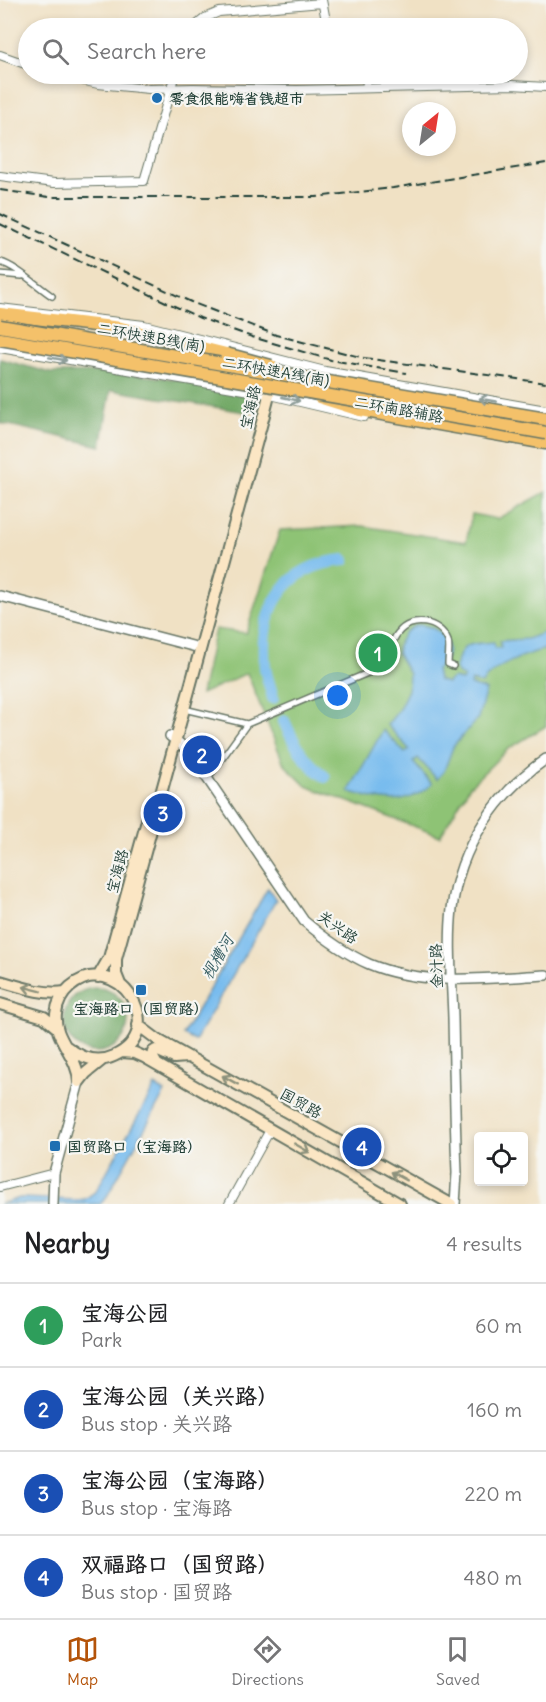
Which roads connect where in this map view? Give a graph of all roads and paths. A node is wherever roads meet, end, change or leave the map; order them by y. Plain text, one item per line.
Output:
1 (322, 2) edge
2 (205, 18) edge
3 (325, 18) edge
4 (0, 55) edge
5 (18, 61) edge
6 (98, 84) edge
7 (172, 84) edge
8 (367, 84) edge
9 (546, 87) edge
10 (367, 88) junction
11 (171, 89) junction
12 (0, 176) edge
13 (0, 262) edge
14 (0, 274) edge
15 (22, 276) junction
16 (52, 296) dead end
17 (2, 312) edge
18 (0, 326) edge
19 (0, 339) edge
20 (0, 348) edge
21 (273, 358) junction
22 (268, 386) junction
23 (354, 387) junction
24 (546, 410) edge
25 (546, 419) edge
26 (546, 433) edge
27 (546, 443) edge
28 (546, 448) edge
29 (0, 596) edge
30 (197, 647) junction
31 (453, 666) dead end
32 (184, 709) junction
33 (247, 724) junction
34 (173, 738) junction
35 (546, 759) edge
36 (208, 778) junction
37 (546, 975) edge
38 (98, 977) junction
39 (452, 980) junction
40 (0, 981) edge
41 (120, 984) junction
42 (65, 992) junction
43 (0, 1005) edge
44 (138, 1025) junction
45 (56, 1027) junction
46 (67, 1047) junction
47 (122, 1052) junction
48 (188, 1057) junction
49 (103, 1059) junction
50 (158, 1065) junction
51 (79, 1082) junction
52 (270, 1130) junction
53 (54, 1173) junction
54 (0, 1187) edge
55 (53, 1204) edge
56 (229, 1204) edge
57 (400, 1204) edge
58 (453, 1204) edge

1 - 2 street
1 - 3 street
4 - 5 street
6 - 11 street
7 - 11 street
8 - 10 street
9 - 10 street
10 - 11 street
11 - 12 street
13 - 15 street
14 - 15 street
15 - 16 street
17 - 21 street, 二环南路辅路
17 - 23 highway, bridge
18 - 23 highway, 二环快速B线(南), bridge
19 - 26 highway, 二环快速A线(南), bridge
20 -> 22 street, 二环南路辅路
21 - 22 street
24 -> 21 street, 二环南路辅路
22 - 27 highway
22 -> 28 street, 二环南路辅路
22 - 30 main road, 宝海路
23 - 25 highway, 二环快速B线(南), bridge
29 - 30 street
30 - 32 main road, 宝海路
30 - 34 main road, 宝海路
31 - 33 street
32 - 33 street
32 - 34 main road, 宝海路
33 - 36 street
34 - 36 street, 关兴路
34 - 38 main road, 宝海路
34 - 41 main road, 宝海路
35 - 39 street, 金汁路
36 - 39 street, 关兴路
37 - 39 street, 关兴路
38 - 41 main road
38 - 42 main road
39 - 58 street, 金汁路
42 -> 40 main road
41 - 44 main road
42 - 45 main road
43 - 45 main road
44 - 47 main road
44 - 48 main road, 国贸路
45 - 46 main road
46 - 49 main road
46 - 51 main road
47 - 49 main road
47 - 50 main road
48 - 50 main road
58 -> 48 main road, 国贸路
49 - 51 main road
50 - 52 main road
51 - 53 street
52 - 56 street
52 -> 57 main road
53 - 54 street
53 - 55 street

